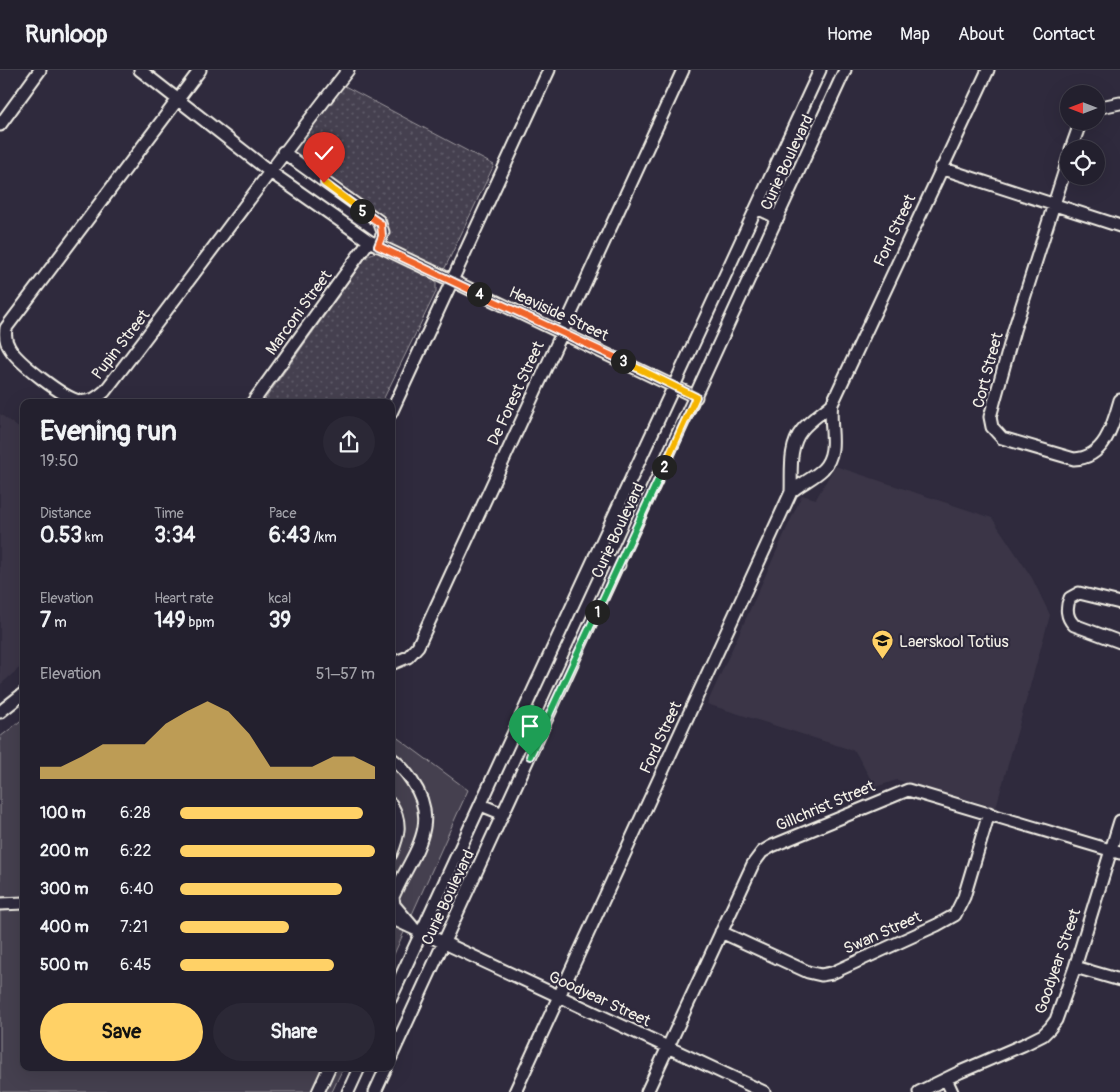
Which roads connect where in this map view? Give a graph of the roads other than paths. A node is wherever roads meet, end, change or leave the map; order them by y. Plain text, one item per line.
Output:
1 (40, 70) edge
2 (140, 70) edge
3 (200, 70) edge
4 (348, 70) edge
5 (549, 70) edge
6 (683, 70) edge
7 (820, 70) edge
8 (845, 70) edge
9 (988, 70) edge
10 (178, 99) junction
11 (1120, 103) edge
12 (1105, 106) edge
13 (0, 125) edge
14 (283, 152) junction
15 (940, 168) junction
16 (269, 171) junction
17 (1060, 182) edge
18 (1052, 204) junction
19 (757, 208) junction
20 (778, 218) junction
21 (1120, 226) edge
22 (374, 243) junction
23 (453, 282) junction
24 (561, 331) junction
25 (676, 387) junction
26 (696, 397) junction
27 (74, 399) edge
28 (94, 399) edge
29 (255, 399) edge
30 (1120, 400) edge
31 (832, 404) junction
32 (395, 405) edge
33 (791, 492) junction
34 (595, 556) junction
35 (619, 565) junction
36 (1120, 603) edge
37 (1120, 642) edge
38 (395, 662) edge
39 (20, 695) edge
40 (0, 712) edge
41 (395, 762) edge
42 (481, 805) junction
43 (395, 810) edge
44 (990, 813) junction
45 (504, 814) junction
46 (1120, 822) edge
47 (395, 844) edge
48 (1116, 851) edge
49 (395, 893) edge
50 (20, 903) edge
51 (0, 904) edge
52 (395, 906) edge
53 (395, 920) edge
54 (418, 931) junction
55 (721, 932) junction
56 (443, 944) junction
57 (1075, 967) junction
58 (1120, 980) edge
59 (395, 988) edge
60 (559, 996) junction
61 (395, 1048) edge
62 (667, 1048) junction
63 (328, 1071) edge
64 (358, 1071) edge
65 (385, 1071) edge
66 (946, 1079) junction
67 (318, 1092) edge
68 (348, 1092) edge
69 (375, 1092) edge
70 (515, 1092) edge
71 (647, 1092) edge
72 (764, 1092) edge
73 (919, 1092) edge
74 (952, 1092) edge

1 - 13 street
2 - 10 street, Heaviside Street
3 - 10 street, Pupin Street
4 - 14 street, Pupin Street
5 - 23 street
6 - 24 street, De Forest Street
7 - 19 street, Curie Boulevard
8 - 20 street, Curie Boulevard
9 - 15 street, Ford Street
10 - 16 street, Heaviside Street
10 - 27 street, Pupin Street
11 - 12 street
14 - 16 street, Pupin Street
14 - 22 street
15 - 18 street
15 - 31 street, Ford Street
16 - 22 street, Heaviside Street
16 - 28 street, Pupin Street
17 - 18 street, Cort Street
18 - 21 street
18 - 30 street, Cort Street
19 - 20 street
19 - 25 street, Curie Boulevard
20 - 26 street, Curie Boulevard
22 - 23 street, Heaviside Street
22 - 29 street, Marconi Street
23 - 24 street, Heaviside Street
23 - 32 street
24 - 25 street, Heaviside Street
24 - 38 street, De Forest Street
25 - 26 street, Heaviside Street
25 - 34 street, Curie Boulevard
26 - 35 street, Curie Boulevard
31 - 33 street, Ford Street
31 - 33 street, Ford Street
33 - 60 street, Ford Street
34 - 35 street
34 - 42 street, Curie Boulevard
35 - 45 street, Curie Boulevard
36 - 37 street
39 - 40 street
41 - 49 street
42 - 45 street
42 - 54 street, Curie Boulevard
43 - 47 street
44 - 48 street, Gillchrist Street
44 - 55 street, Gillchrist Street
44 - 55 street, Swan Street
45 - 56 street, Curie Boulevard
46 - 48 street, Goodyear Street
48 - 57 street, Goodyear Street
50 - 51 street
52 - 54 street
53 - 54 street, Goodyear Street
54 - 56 street, Goodyear Street
54 - 59 street, Curie Boulevard
55 - 62 street, Gillchrist Street
56 - 60 street, Goodyear Street
56 - 61 street, Curie Boulevard
57 - 58 street
57 - 66 street, Goodyear Street
60 - 62 street, Goodyear Street
60 - 70 street, Ford Street
62 - 71 street, Gillchrist Street
62 - 72 street, Goodyear Street
63 - 67 street
64 - 68 street
65 - 69 street
66 - 73 street, Goodyear Street
66 - 74 street

